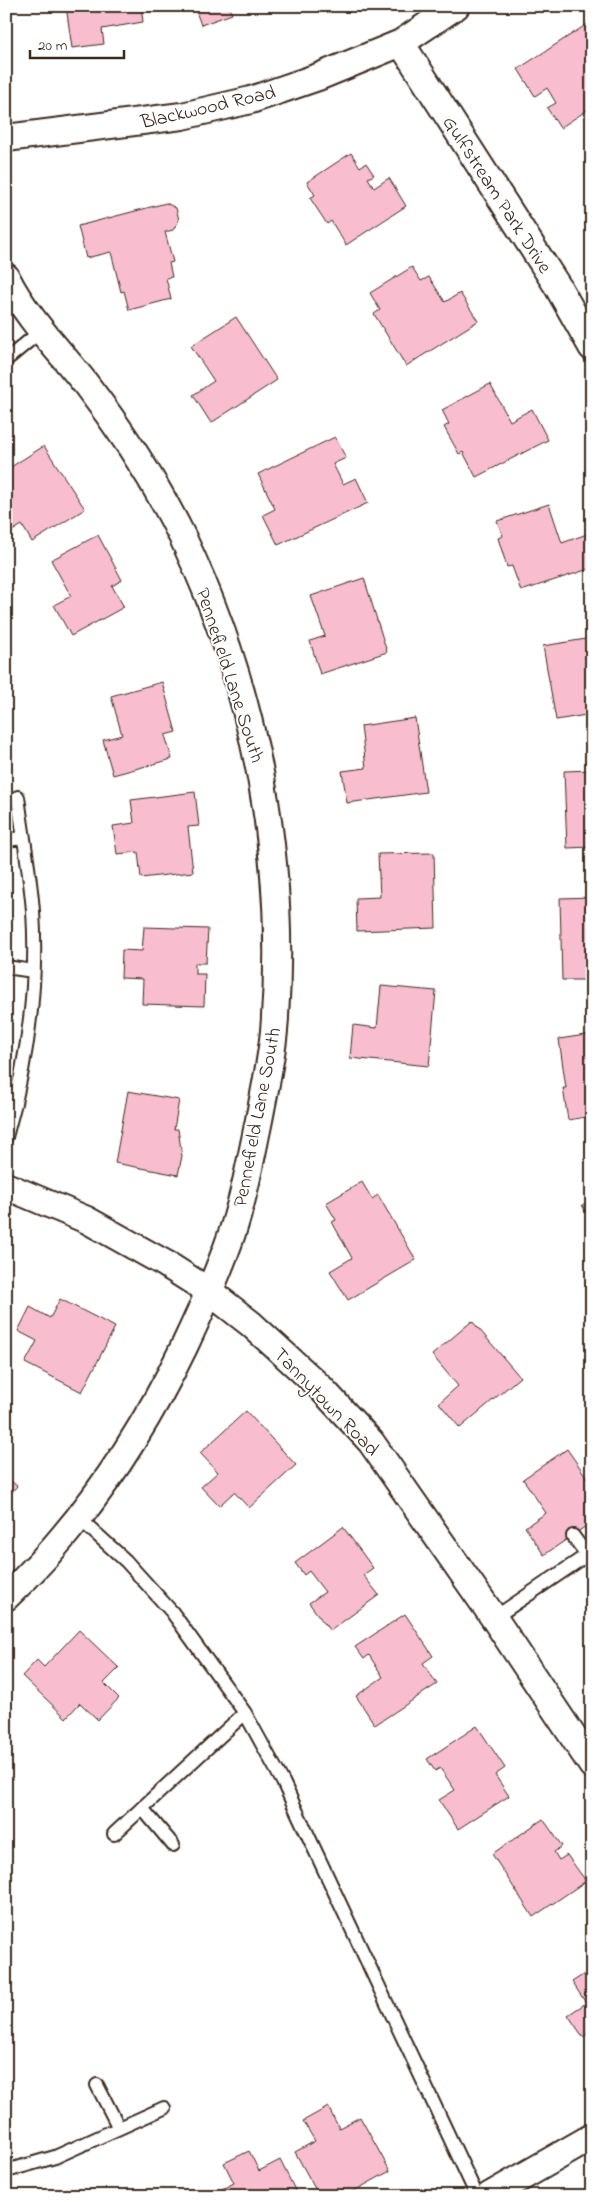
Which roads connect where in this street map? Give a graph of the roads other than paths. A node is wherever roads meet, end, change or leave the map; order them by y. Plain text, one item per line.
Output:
1 (456, 6) edge
2 (401, 43) junction
3 (6, 138) edge
4 (6, 277) edge
5 (42, 330) junction
6 (592, 347) edge
7 (6, 360) edge
8 (18, 797) dead end
9 (24, 838) junction
10 (6, 840) edge
11 (6, 968) edge
12 (33, 970) junction
13 (6, 1137) edge
14 (6, 1186) edge
15 (210, 1292) junction
16 (79, 1518) junction
17 (573, 1536) dead end
18 (6, 1597) edge
19 (494, 1618) junction
20 (245, 1713) junction
21 (592, 1765) edge
22 (142, 1808) junction
23 (114, 1834) dead end
24 (173, 1845) dead end
25 (97, 2085) dead end
26 (164, 2108) dead end
27 (119, 2128) junction
28 (592, 2137) edge
29 (6, 2171) edge
30 (477, 2196) edge
31 (489, 2196) edge

1 - 2 street, Blackwood Road
2 - 3 street, Blackwood Road
2 - 6 street, Gulfstream Park Drive
4 - 5 street, Pennefield Lane South
5 - 7 lane
5 - 15 street, Pennefield Lane South
8 - 9 lane
9 - 10 lane
9 - 12 lane
11 - 12 lane
12 - 13 lane
14 - 15 street, Tannytown Road
15 - 16 street, Pennefield Lane South
15 - 19 street, Tannytown Road
16 - 18 street, Pennefield Lane South
16 - 20 lane
17 - 19 lane
19 - 21 street, Tannytown Road
20 - 22 lane
20 - 30 lane
22 - 23 lane
22 - 24 lane
25 - 27 lane
26 - 27 lane
27 - 29 lane
28 - 31 street

